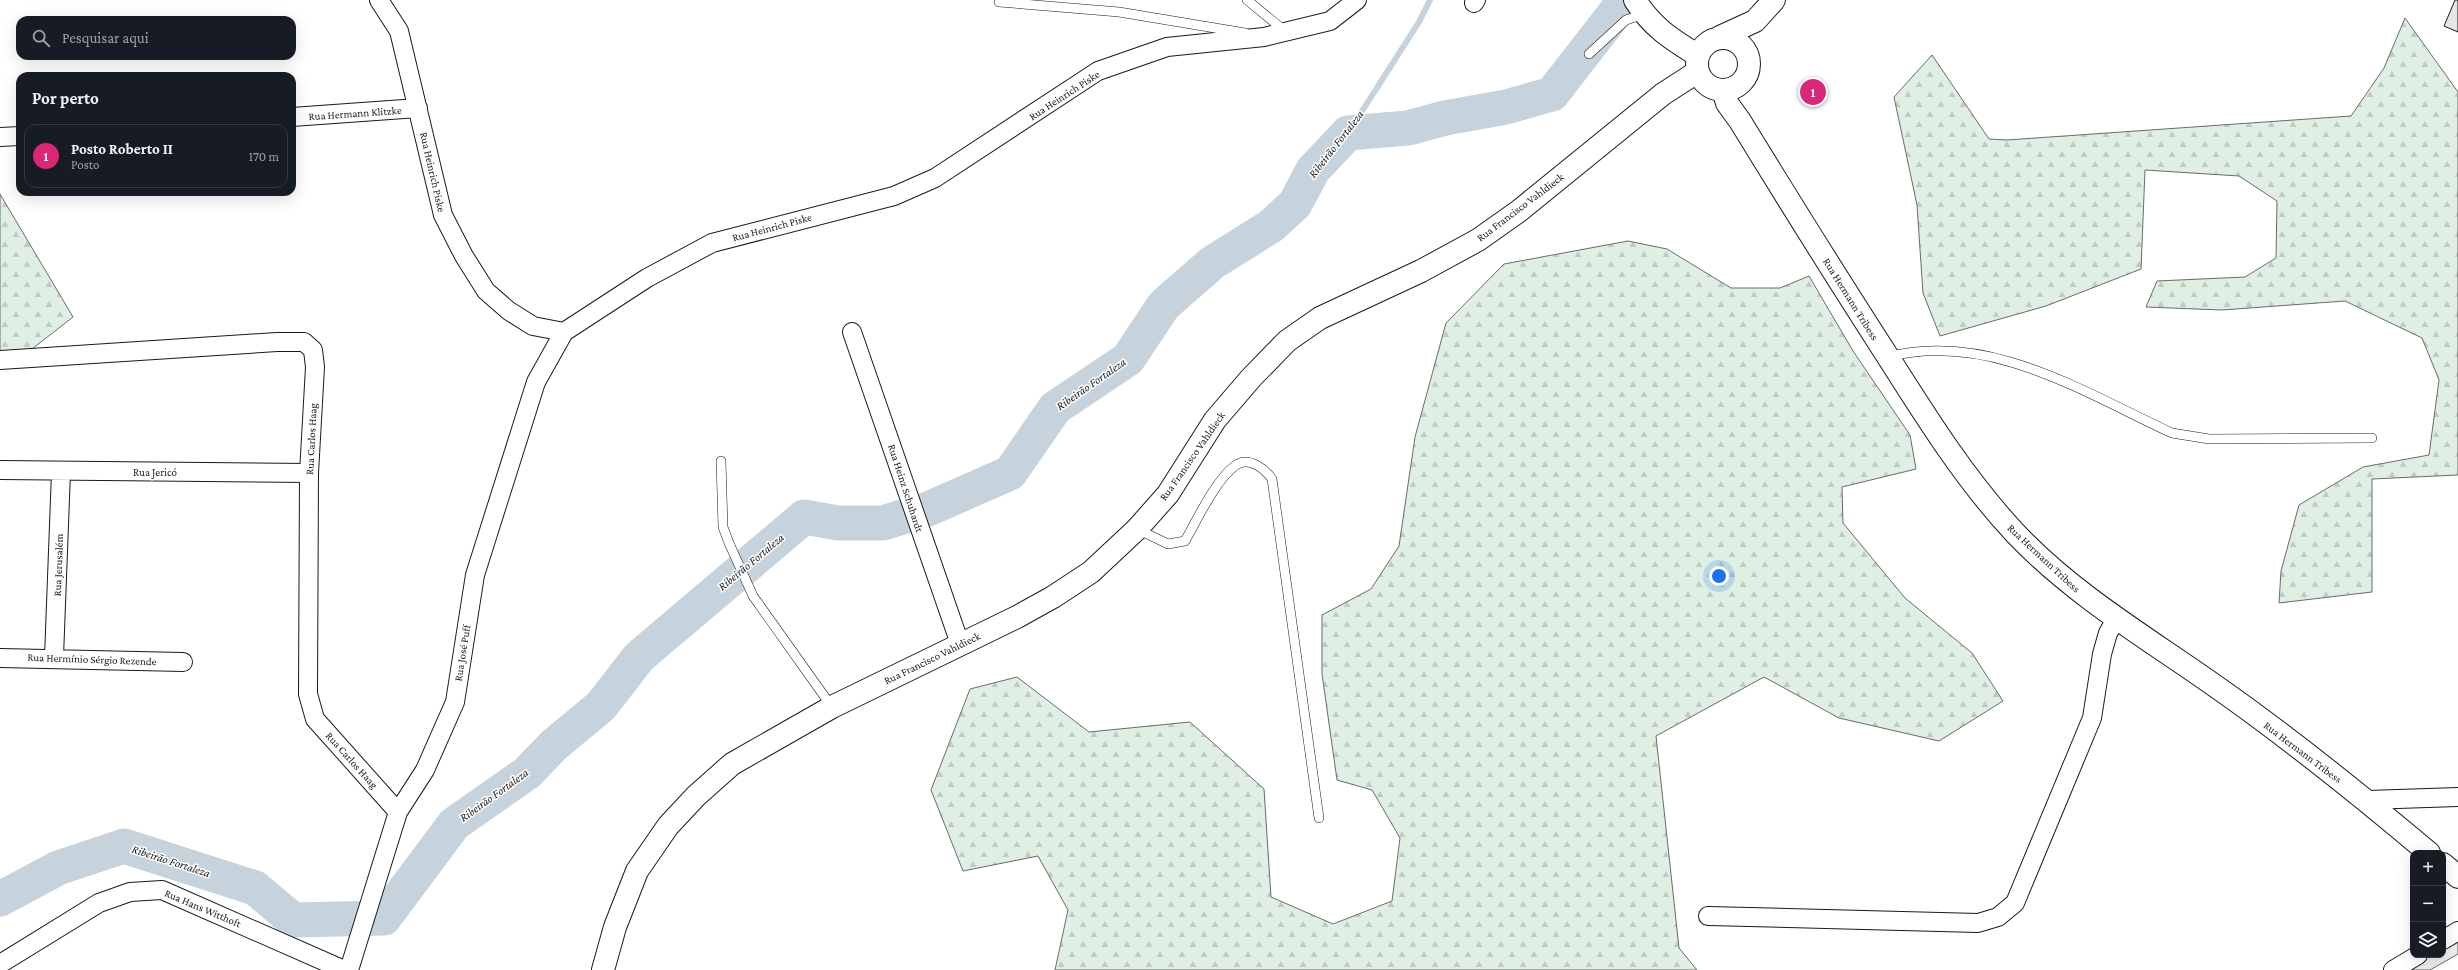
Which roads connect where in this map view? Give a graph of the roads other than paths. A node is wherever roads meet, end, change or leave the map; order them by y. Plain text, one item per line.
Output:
1 (379, 0) edge
2 (1247, 0) edge
3 (1357, 0) edge
4 (1774, 0) edge
5 (999, 2) dead end
6 (1641, 8) edge
7 (1755, 21) junction
8 (1286, 32) junction
9 (1264, 37) junction
10 (1720, 37) junction
11 (1589, 54) dead end
12 (1748, 54) junction
13 (1697, 63) junction
14 (1733, 86) junction
15 (418, 108) junction
16 (296, 117) edge
17 (16, 136) edge
18 (0, 137) edge
19 (564, 332) junction
20 (852, 332) dead end
21 (1888, 357) junction
22 (0, 360) edge
23 (2372, 438) dead end
24 (721, 461) dead end
25 (0, 470) edge
26 (61, 472) junction
27 (309, 473) junction
28 (1138, 529) junction
29 (2116, 619) junction
30 (960, 644) junction
31 (54, 657) junction
32 (0, 658) edge
33 (183, 662) dead end
34 (832, 708) junction
35 (2458, 797) edge
36 (2366, 800) junction
37 (398, 812) junction
38 (1319, 818) dead end
39 (2425, 850) edge
40 (2446, 867) edge
41 (2458, 877) edge
42 (1708, 916) dead end
43 (2458, 931) edge
44 (2446, 938) edge
45 (2413, 958) edge
46 (0, 964) edge
47 (344, 970) edge
48 (349, 970) edge
49 (603, 970) edge
50 (2393, 970) edge

1 - 15 street, Rua Heinrich Piske
2 - 8 lane
3 - 8 street, Rua Heinrich Piske
4 - 7 main road, Rua Francisco Vahldieck
5 - 9 lane
6 - 11 lane
6 - 13 main road
7 - 10 main road, Rua Francisco Vahldieck
7 - 12 main road
8 - 9 street, Rua Heinrich Piske
9 - 19 street, Rua Heinrich Piske
10 - 12 main road
10 - 13 main road, Rua Francisco Vahldieck
12 - 14 main road
13 - 14 main road
13 - 28 main road, Rua Francisco Vahldieck
14 - 21 main road, Rua Hermann Tribess
15 - 16 street, Rua Hermann Klitzke
15 - 19 street, Rua Heinrich Piske
17 - 18 street
19 - 37 street, Rua José Puff
20 - 30 street, Rua Heinz Schuhardt
21 - 23 lane
21 - 29 main road, Rua Hermann Tribess
22 - 27 street, Rua Carlos Haag
24 - 34 lane
25 - 26 street, Rua Jericó
26 - 27 street, Rua Jericó
26 - 31 street, Rua Jerusalém
27 - 37 street, Rua Carlos Haag
28 - 30 main road, Rua Francisco Vahldieck
28 - 38 lane
29 - 36 main road, Rua Hermann Tribess
29 - 42 street
30 - 34 main road, Rua Francisco Vahldieck
31 - 32 street, Rua Hermínio Sérgio Rezende
31 - 33 street, Rua Hermínio Sérgio Rezende
34 - 49 main road, Rua Francisco Vahldieck
35 - 36 street
36 - 39 main road, Rua Hermann Tribess
37 - 48 street, Rua José Puff
40 - 41 main road
43 - 44 street
45 - 50 street
46 - 47 street, Rua Hans Witthoft

